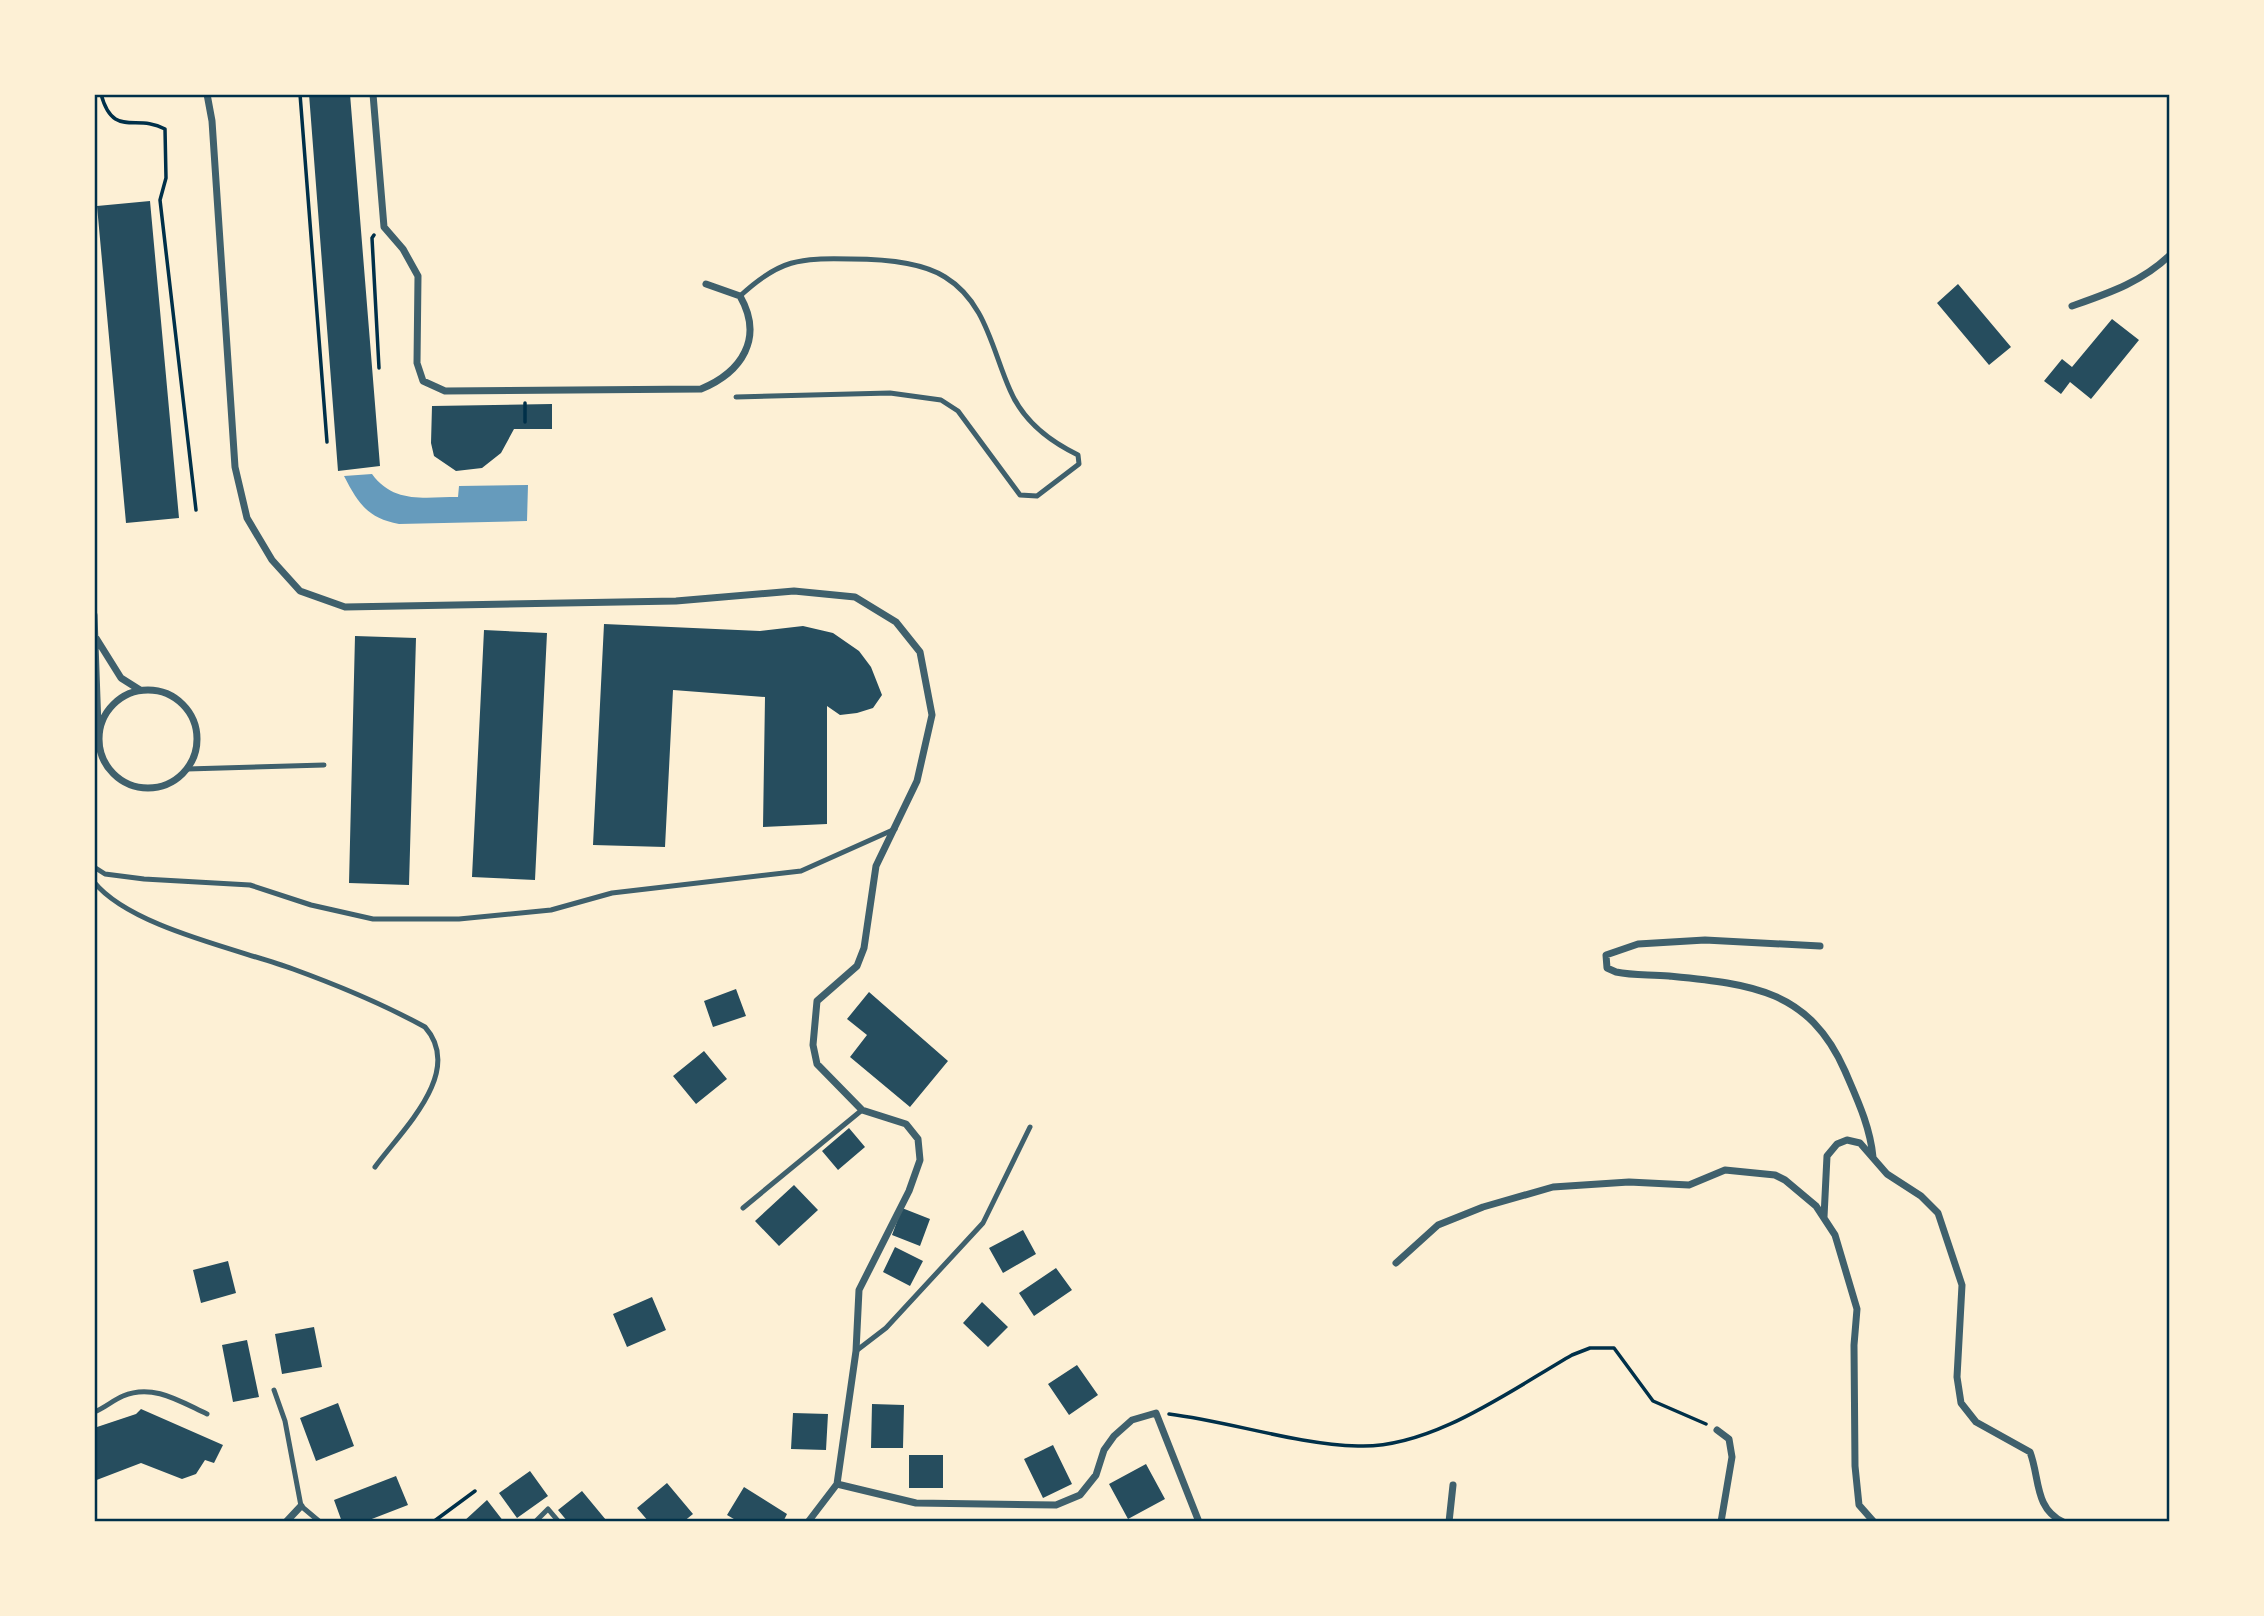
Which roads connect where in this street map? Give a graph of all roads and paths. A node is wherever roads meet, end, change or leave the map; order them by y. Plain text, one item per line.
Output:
1 (100, 94) edge
2 (207, 94) edge
3 (300, 94) edge
4 (373, 94) edge
5 (384, 227) junction
6 (2169, 255) edge
7 (706, 284) dead end
8 (740, 296) junction
9 (2072, 306) dead end
10 (379, 368) dead end
11 (736, 397) dead end
12 (327, 442) dead end
13 (196, 510) dead end
14 (94, 615) edge
15 (95, 637) edge
16 (140, 690) junction
17 (98, 736) junction
18 (324, 765) dead end
19 (187, 769) junction
20 (898, 827) junction
21 (94, 867) edge
22 (94, 882) edge
23 (1819, 946) dead end
24 (863, 1110) junction
25 (1030, 1127) dead end
26 (1873, 1157) junction
27 (375, 1167) dead end
28 (743, 1208) dead end
29 (1824, 1217) junction
30 (1396, 1263) dead end
31 (856, 1351) junction
32 (274, 1390) dead end
33 (94, 1412) edge
34 (1156, 1413) junction
35 (207, 1414) dead end
36 (1717, 1430) joint
37 (837, 1484) junction
38 (1453, 1485) dead end
39 (475, 1491) dead end
40 (300, 1506) junction
41 (286, 1521) edge
42 (320, 1521) edge
43 (433, 1521) edge
44 (535, 1521) edge
45 (559, 1521) edge
46 (808, 1521) edge
47 (1199, 1521) edge
48 (1449, 1521) edge
49 (1721, 1521) edge
50 (1874, 1521) edge
51 (2063, 1521) edge

1 - 13 path
2 - 20 street
3 - 12 path
4 - 5 street
5 - 8 street
5 - 10 path
6 - 9 street
7 - 8 street
8 - 11 lane
14 - 15 street
15 - 16 street
15 - 17 street
16 - 17 street
16 - 19 street
17 - 19 street
18 - 19 lane
20 - 21 lane
20 - 24 street
22 - 27 lane
23 - 26 street
24 - 28 lane
24 - 31 street
25 - 31 lane
26 - 29 street
26 - 51 street
29 - 30 street
29 - 50 street
31 - 37 street
32 - 40 lane
33 - 35 lane
34 - 36 path
34 - 37 street
34 - 47 street
36 - 49 street
37 - 46 street
38 - 48 street
39 - 43 path
40 - 41 street
40 - 42 lane
44 - 45 lane

